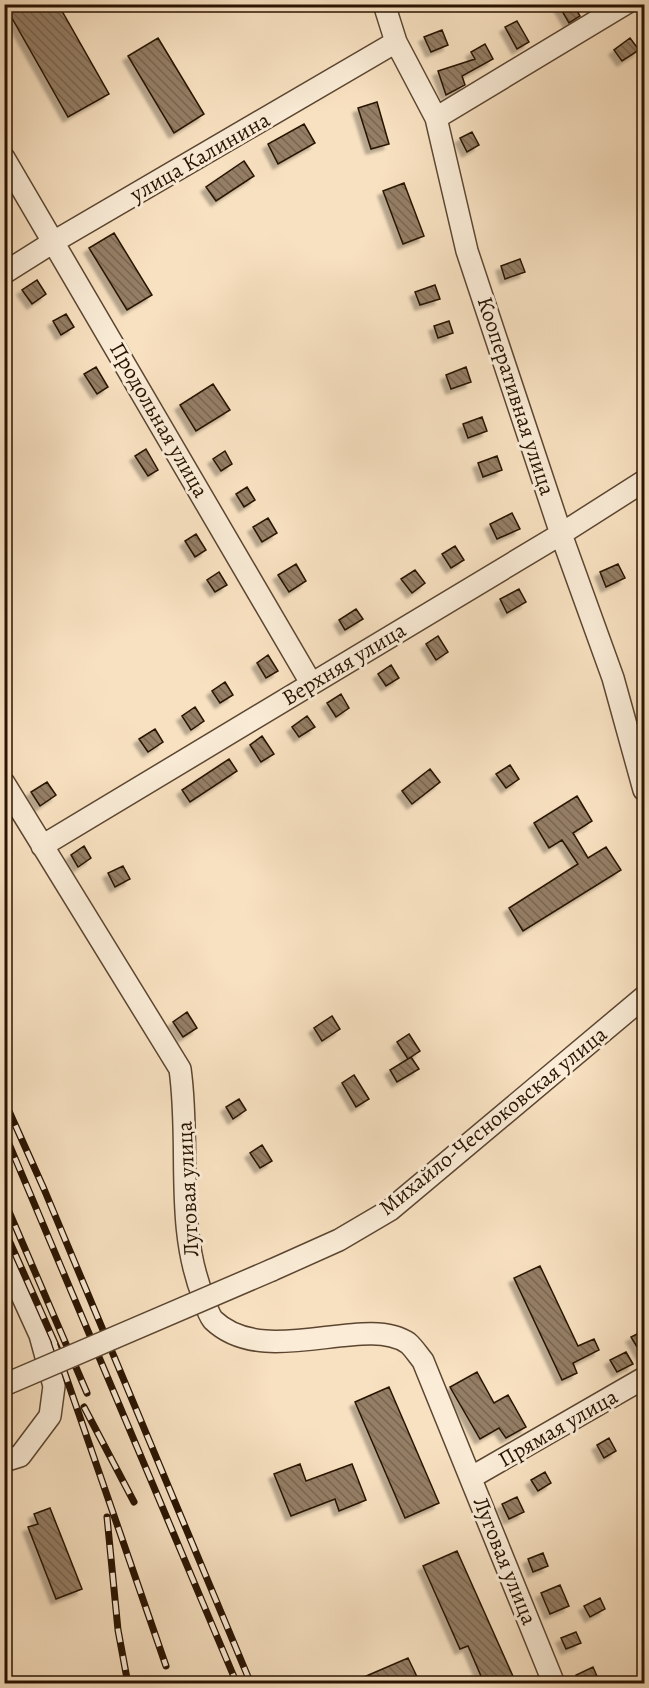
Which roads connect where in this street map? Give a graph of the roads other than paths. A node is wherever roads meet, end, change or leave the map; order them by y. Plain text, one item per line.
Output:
1 (384, 4) edge
2 (625, 4) edge
3 (396, 42) junction
4 (436, 118) junction
5 (4, 158) edge
6 (55, 241) junction
7 (4, 273) edge
8 (645, 481) edge
9 (561, 534) junction
10 (311, 683) junction
11 (4, 783) edge
12 (645, 790) edge
13 (42, 846) junction
14 (645, 997) edge
15 (4, 1256) edge
16 (645, 1378) edge
17 (4, 1386) edge
18 (4, 1461) edge
19 (472, 1477) junction
20 (554, 1683) edge

1 - 3 street, Кооперативная улица
2 - 4 street
3 - 4 street, Кооперативная улица
3 - 6 street, улица Калинина
4 - 9 street, Кооперативная улица
5 - 6 street, Продольная улица
6 - 7 street, улица Калинина
6 - 10 street, Продольная улица
8 - 9 street, Верхняя улица
9 - 10 street, Верхняя улица
9 - 12 street, Кооперативная улица
10 - 13 street, Верхняя улица
11 - 13 street, Луговая улица
13 - 19 street, Луговая улица
14 - 17 street, Михайло-Чесноковская улица, bridge
15 - 18 street
16 - 19 street, Прямая улица
19 - 20 street, Луговая улица

